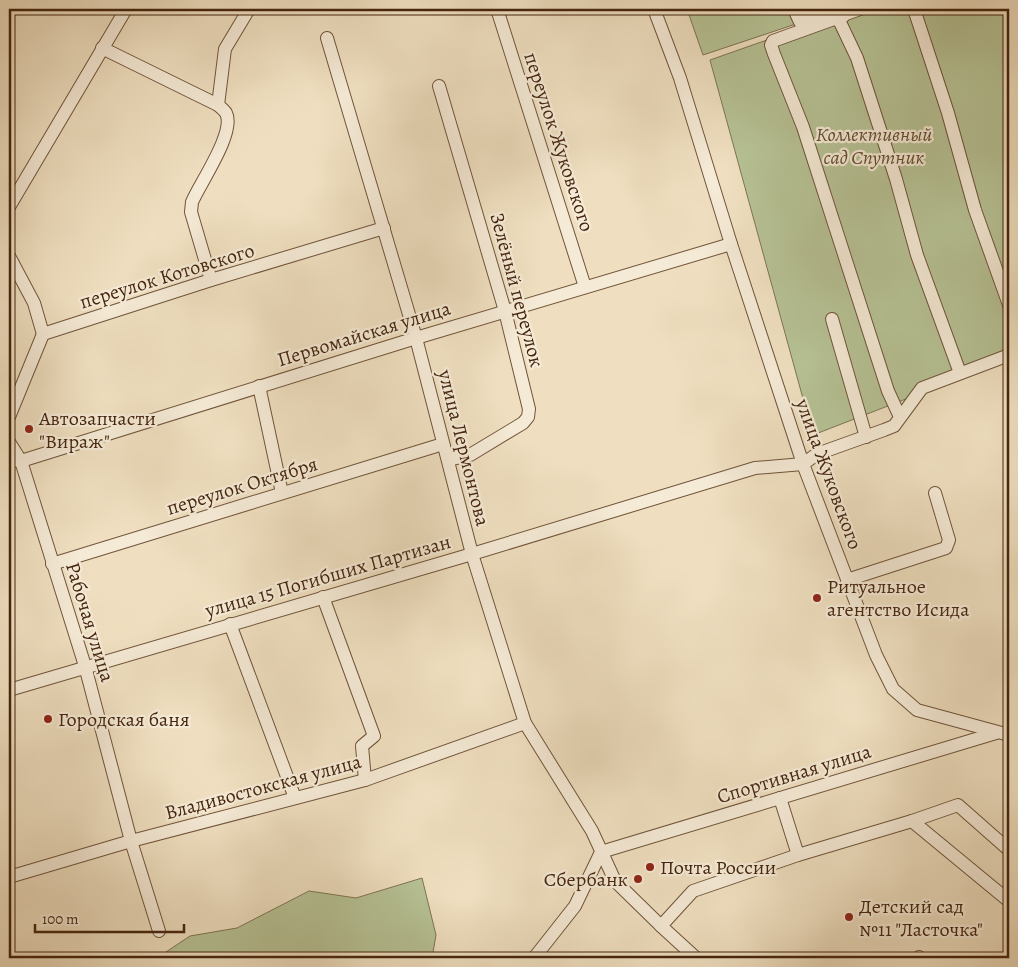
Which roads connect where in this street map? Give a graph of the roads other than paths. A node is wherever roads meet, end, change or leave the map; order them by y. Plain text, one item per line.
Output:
1 (126, 9) edge
2 (250, 9) edge
3 (497, 9) edge
4 (654, 9) edge
5 (794, 9) edge
6 (860, 9) edge
7 (914, 9) edge
8 (838, 15) edge
9 (327, 38) dead end
10 (102, 48) junction
11 (439, 86) dead end
12 (218, 104) junction
13 (9, 207) edge
14 (384, 228) junction
15 (731, 244) junction
16 (9, 256) edge
17 (211, 280) junction
18 (585, 287) junction
19 (1009, 305) edge
20 (505, 312) junction
21 (832, 318) dead end
22 (43, 334) junction
23 (416, 338) junction
24 (1009, 355) edge
25 (960, 374) junction
26 (259, 386) junction
27 (9, 417) edge
28 (900, 417) junction
29 (866, 437) junction
30 (9, 442) edge
31 (444, 444) junction
32 (448, 460) junction
33 (15, 461) edge
34 (803, 464) junction
35 (282, 493) junction
36 (935, 493) dead end
37 (472, 554) junction
38 (52, 564) junction
39 (847, 580) junction
40 (323, 597) junction
41 (230, 624) junction
42 (85, 666) junction
43 (9, 690) edge
44 (525, 723) junction
45 (1003, 734) edge
46 (366, 780) junction
47 (295, 798) junction
48 (780, 798) junction
49 (912, 821) junction
50 (131, 842) junction
51 (1009, 850) edge
52 (602, 852) junction
53 (798, 855) junction
54 (9, 878) edge
55 (1009, 899) edge
56 (661, 926) junction
57 (159, 932) dead end
58 (534, 958) edge
59 (696, 958) edge

1 - 10 street
2 - 12 street
3 - 18 street, переулок Жуковского
4 - 15 street, улица Жуковского
5 - 8 street
6 - 8 street
7 - 19 street
8 - 25 street
8 - 28 street
9 - 14 street, улица Лермонтова
10 - 12 street
10 - 13 street
11 - 20 street, Зелёный переулок
12 - 17 street
14 - 17 street, переулок Котовского
14 - 23 street, улица Лермонтова
15 - 18 street, Первомайская улица
15 - 34 street, улица Жуковского
16 - 22 street
17 - 22 street, переулок Котовского
18 - 20 street, Первомайская улица
20 - 23 street, Первомайская улица
20 - 32 street, Зелёный переулок
21 - 29 street
22 - 27 street
23 - 26 street, Первомайская улица
23 - 31 street, улица Лермонтова
24 - 25 street
25 - 28 street
26 - 33 street, Первомайская улица
26 - 35 street
28 - 29 street
29 - 34 street
30 - 33 street, Рабочая улица
31 - 32 street, улица Лермонтова
31 - 35 street, переулок Октября
32 - 37 street, улица Лермонтова
33 - 38 street, Рабочая улица
34 - 37 street, улица 15 Погибших Партизан
34 - 39 street, улица Жуковского
35 - 38 street, переулок Октября
36 - 39 street
37 - 40 street, улица 15 Погибших Партизан
37 - 44 street, улица Лермонтова
38 - 42 street, Рабочая улица
39 - 45 street, улица Жуковского
40 - 41 street, улица 15 Погибших Партизан
40 - 46 street
41 - 42 street, улица 15 Погибших Партизан
41 - 47 street
42 - 43 street, улица 15 Погибших Партизан
42 - 50 street, Рабочая улица
44 - 46 street, Владивостокская улица
44 - 52 street, улица Лермонтова
45 - 48 street, Спортивная улица
46 - 47 street, Владивостокская улица
47 - 50 street, Владивостокская улица
48 - 52 street, Спортивная улица
48 - 53 street
49 - 51 street
49 - 53 street
49 - 55 street
50 - 54 street, Владивостокская улица
50 - 57 street, Рабочая улица
52 - 56 street, улица Лермонтова
52 - 58 street
53 - 56 street
56 - 59 street, улица Лермонтова

